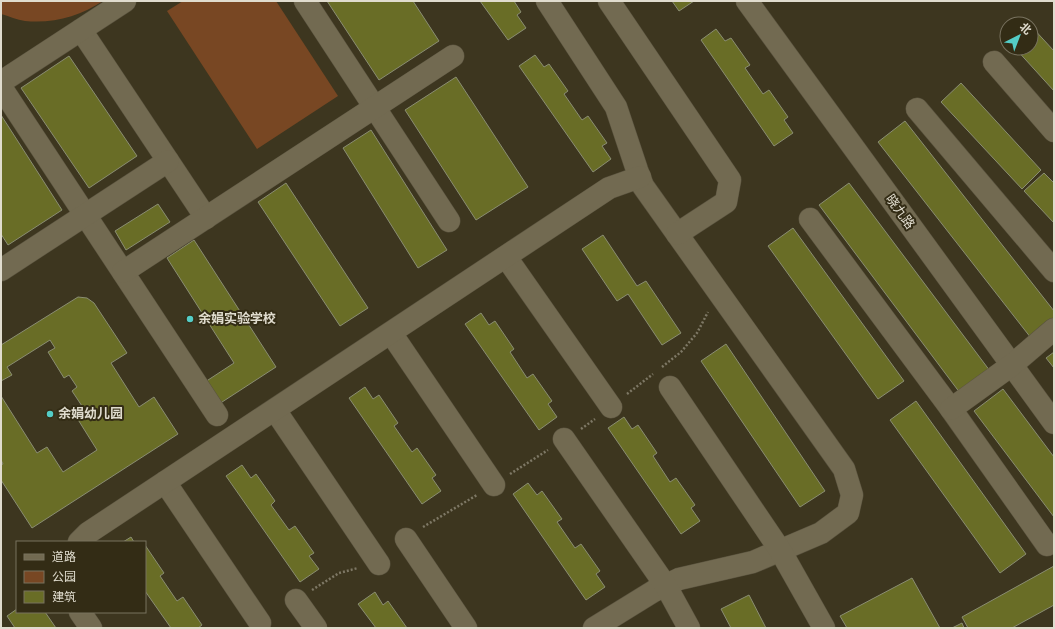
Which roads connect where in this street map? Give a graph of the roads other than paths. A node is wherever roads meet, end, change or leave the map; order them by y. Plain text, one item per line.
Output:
1 (125, 1) edge
2 (305, 1) edge
3 (547, 1) edge
4 (609, 1) edge
5 (747, 1) edge
6 (81, 30) junction
7 (453, 56) dead end
8 (994, 62) dead end
9 (1, 82) edge
10 (1, 87) edge
11 (375, 108) junction
12 (917, 109) dead end
13 (1054, 131) edge
14 (168, 161) junction
15 (640, 177) junction
16 (86, 215) junction
17 (206, 218) junction
18 (810, 219) dead end
19 (449, 221) dead end
20 (677, 234) junction
21 (506, 257) junction
22 (1, 270) edge
23 (1054, 271) edge
24 (123, 272) junction
25 (1054, 329) edge
26 (391, 333) junction
27 (1012, 365) junction
28 (670, 387) dead end
29 (611, 406) dead end
30 (951, 409) junction
31 (275, 410) junction
32 (217, 415) dead end
33 (1054, 423) edge
34 (564, 439) dead end
35 (165, 482) junction
36 (494, 485) dead end
37 (406, 540) dead end
38 (80, 541) edge
39 (1047, 545) dead end
40 (780, 550) junction
41 (379, 564) dead end
42 (666, 586) junction
43 (296, 600) dead end
44 (81, 613) edge
45 (260, 623) dead end
46 (91, 628) edge
47 (316, 628) edge
48 (466, 628) edge
49 (594, 628) edge
50 (688, 628) edge
51 (824, 628) edge

1 - 6 street
2 - 11 street
3 - 15 street
4 - 20 street
5 - 27 street, 晓九路
6 - 9 street
6 - 14 street
7 - 11 street
8 - 13 street
10 - 16 street
11 - 17 street
11 - 19 street
12 - 23 street
14 - 16 street
14 - 17 street
15 - 20 street
15 - 21 street
16 - 22 street
16 - 24 street
17 - 24 street
18 - 30 street
20 - 40 street
21 - 26 street
21 - 29 street
24 - 32 street
25 - 27 street
26 - 31 street
26 - 36 street
27 - 30 street
27 - 33 street, 晓九路
28 - 40 street
30 - 39 street
31 - 35 street
31 - 41 street
34 - 42 street
35 - 38 street
35 - 45 street
37 - 48 street
40 - 42 street
40 - 51 street
42 - 49 street
42 - 50 street
43 - 47 street
44 - 46 street

